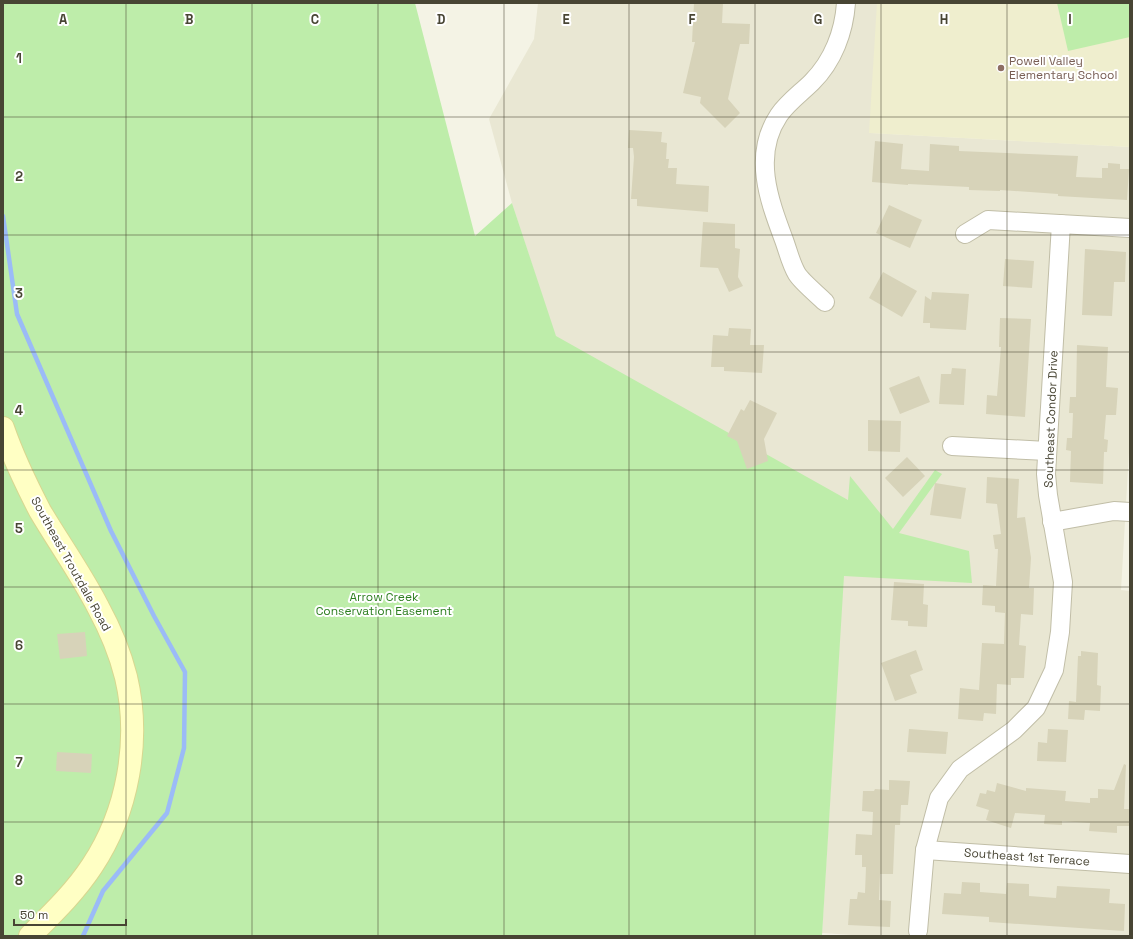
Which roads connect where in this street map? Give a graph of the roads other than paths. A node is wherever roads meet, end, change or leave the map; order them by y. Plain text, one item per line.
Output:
1 (846, 3) edge
2 (1061, 224) junction
3 (1130, 228) edge
4 (965, 234) dead end
5 (825, 302) dead end
6 (3, 428) edge
7 (952, 446) dead end
8 (1047, 451) junction
9 (1130, 512) edge
10 (1052, 522) junction
11 (925, 850) junction
12 (1130, 864) edge
13 (918, 931) dead end
14 (30, 936) edge

1 - 5 street
2 - 3 street
2 - 4 street
2 - 8 street, Southeast Condor Drive
6 - 14 main road, Southeast Troutdale Road
7 - 8 street
8 - 10 street, Southeast Condor Drive
9 - 10 street
10 - 11 street, Southeast Condor Drive
11 - 12 street, Southeast 1st Terrace
11 - 13 street, Southeast Condor Drive

